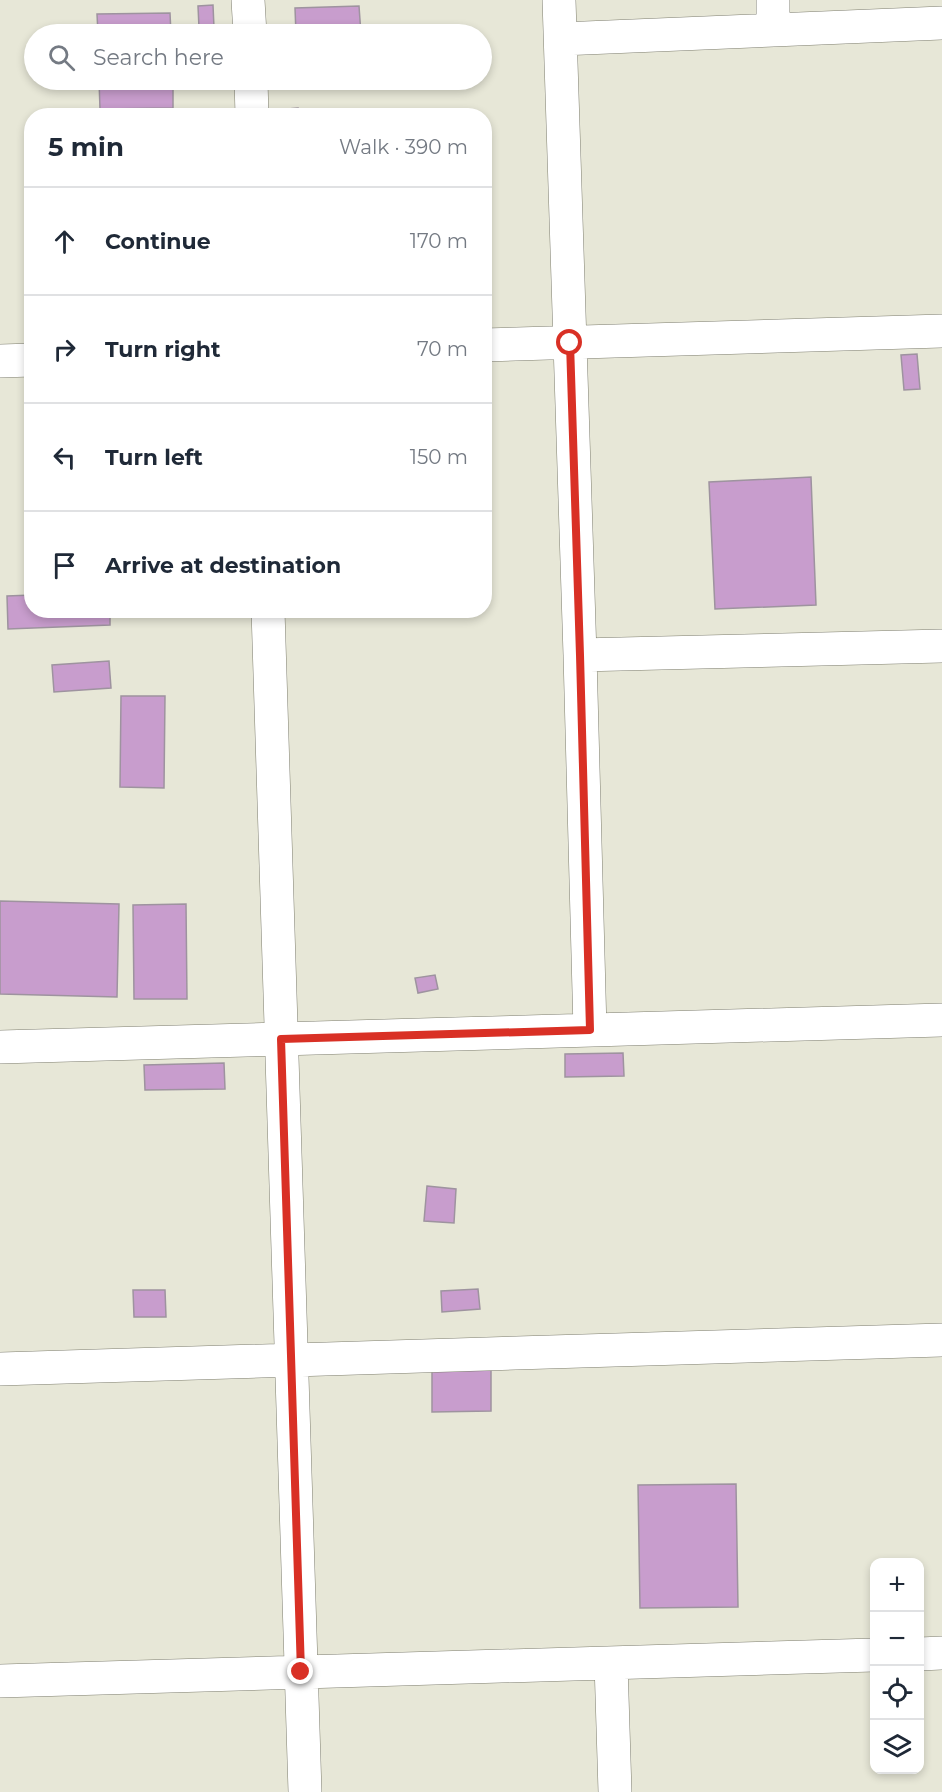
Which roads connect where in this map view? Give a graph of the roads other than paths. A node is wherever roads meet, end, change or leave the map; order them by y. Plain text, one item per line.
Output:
1 (249, 0) edge
2 (559, 0) edge
3 (773, 15) edge
4 (938, 16) edge
5 (250, 24) edge
6 (561, 39) junction
7 (251, 90) edge
8 (252, 108) edge
9 (942, 331) edge
10 (570, 343) junction
11 (492, 345) edge
12 (24, 360) edge
13 (0, 362) edge
14 (268, 618) edge
15 (942, 646) edge
16 (580, 655) junction
17 (942, 1020) edge
18 (590, 1030) junction
19 (281, 1039) junction
20 (0, 1047) edge
21 (942, 1340) edge
22 (291, 1360) junction
23 (0, 1369) edge
24 (942, 1653) edge
25 (924, 1654) edge
26 (870, 1655) edge
27 (611, 1663) junction
28 (301, 1672) junction
29 (0, 1681) edge
30 (305, 1792) edge
31 (615, 1792) edge

1 - 5 street
2 - 6 street
3 - 4 street
3 - 6 street
6 - 10 street
7 - 8 street
9 - 10 street
10 - 11 street
10 - 16 street
12 - 13 street
14 - 19 street
15 - 16 street
16 - 18 street
17 - 18 street
18 - 19 street
19 - 20 street
19 - 22 street
21 - 22 street
22 - 23 street
22 - 28 street
24 - 25 street
26 - 27 street
27 - 28 street
27 - 31 street
28 - 29 street
28 - 30 street

